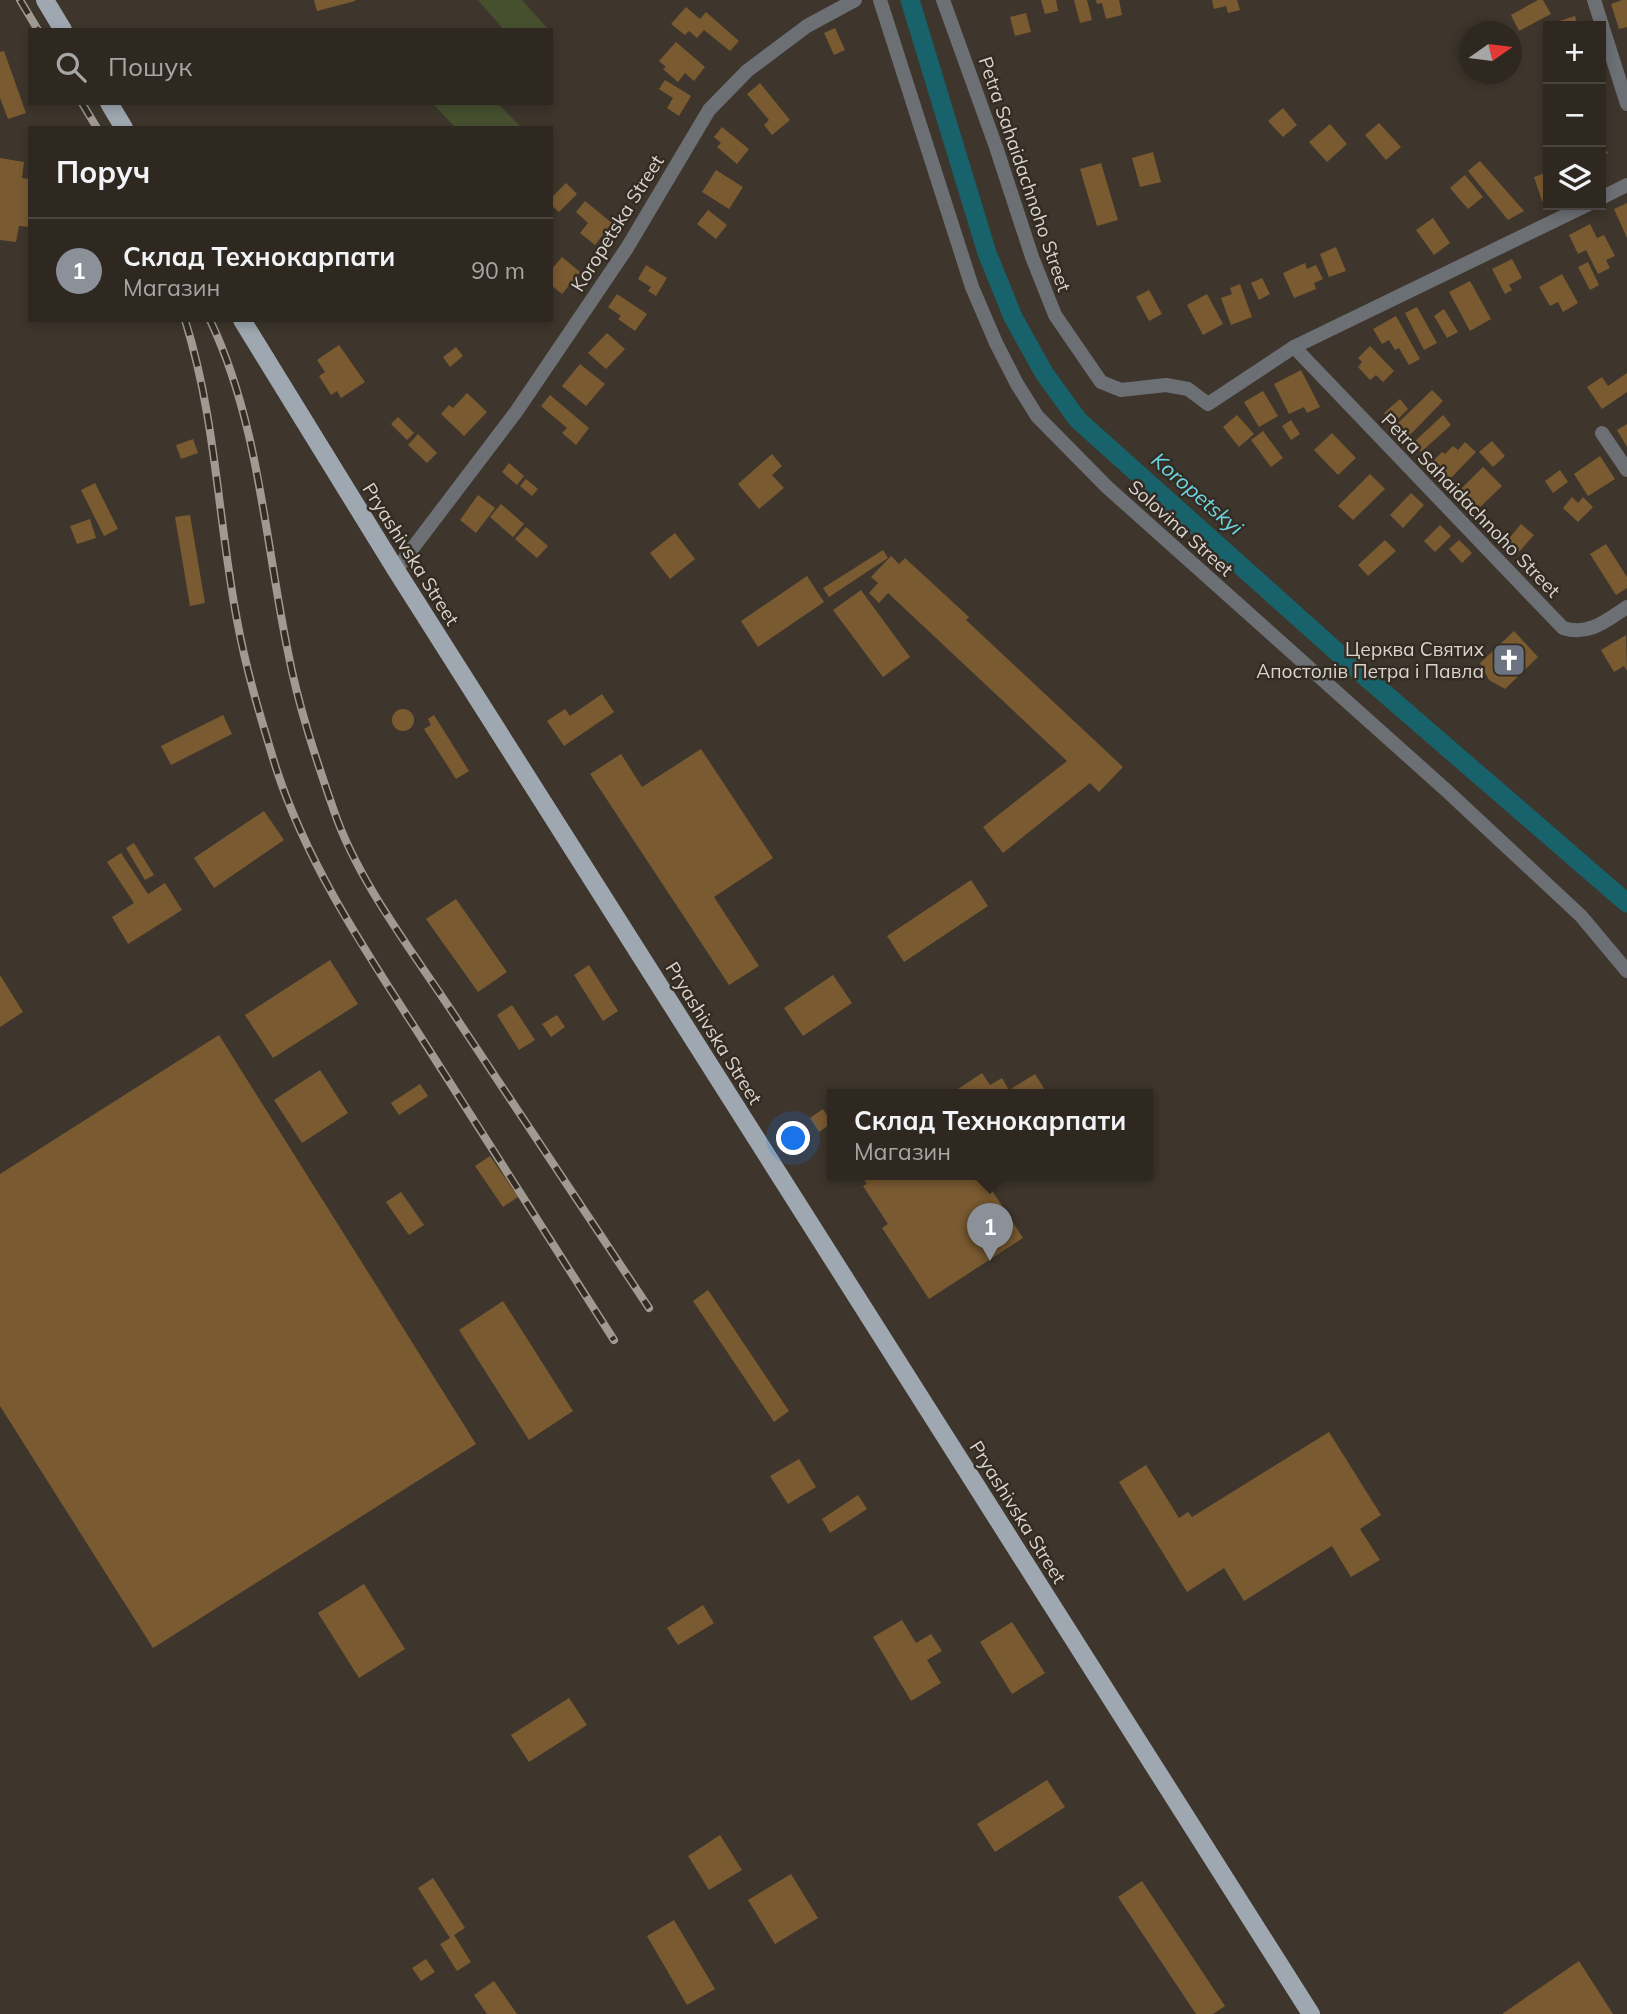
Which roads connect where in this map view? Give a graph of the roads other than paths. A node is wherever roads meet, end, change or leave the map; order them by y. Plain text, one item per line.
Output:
1 (45, 0) edge
2 (855, 0) edge
3 (880, 0) edge
4 (943, 0) edge
5 (1594, 0) edge
6 (62, 28) edge
7 (1627, 104) edge
8 (109, 105) edge
9 (123, 126) edge
10 (1627, 185) edge
11 (1606, 196) edge
12 (1577, 210) edge
13 (243, 322) edge
14 (1294, 347) junction
15 (1602, 433) dead end
16 (1627, 470) edge
17 (396, 570) junction
18 (1627, 607) edge
19 (1627, 971) edge
20 (1311, 2014) edge

1 - 6 main road
2 - 17 street, Koropetska Street
3 - 19 street, Solovina Street
4 - 14 street, Petra Sahaidachnoho Street
5 - 7 street
8 - 9 main road
10 - 11 street
12 - 14 street, Petra Sahaidachnoho Street
13 - 17 main road, Pryashivska Street
14 - 18 street, Petra Sahaidachnoho Street
15 - 16 street
17 - 20 main road, Pryashivska Street

